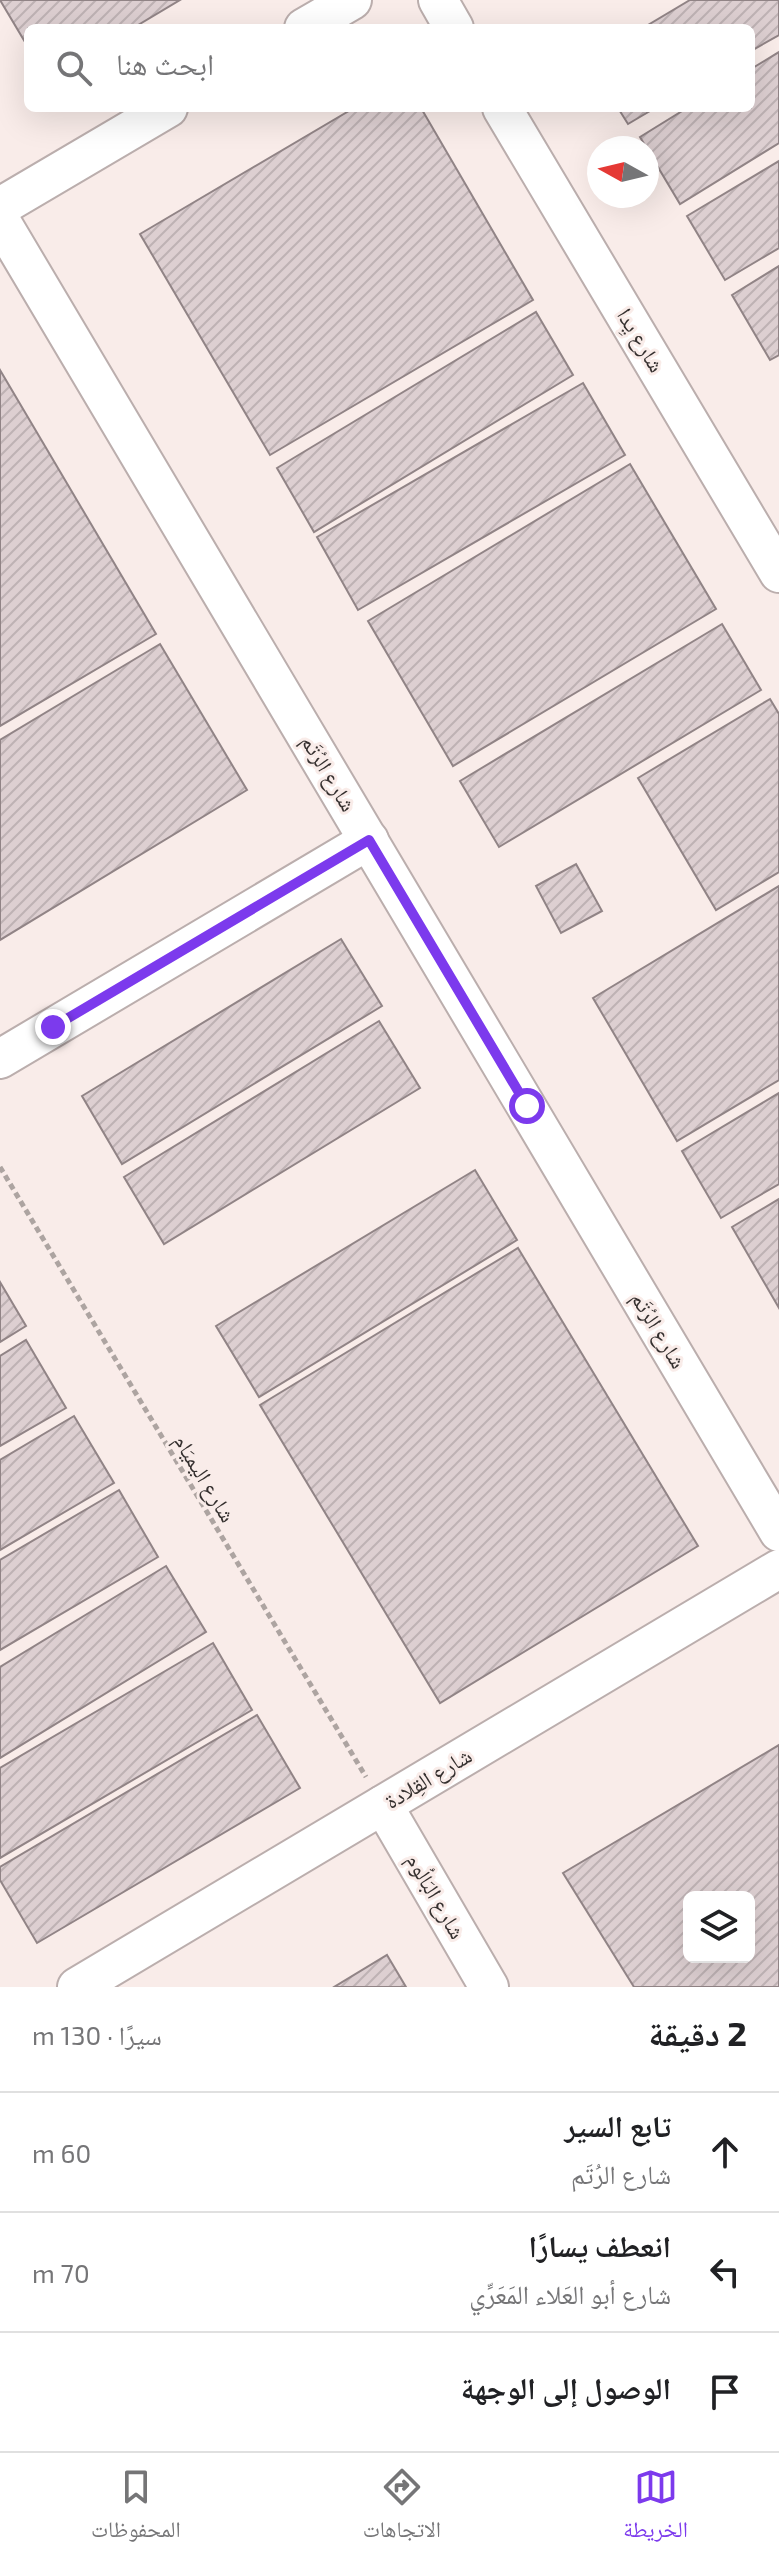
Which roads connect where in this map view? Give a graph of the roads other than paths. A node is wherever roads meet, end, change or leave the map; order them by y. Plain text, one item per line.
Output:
1 (352, 0) edge
2 (438, 0) edge
3 (311, 24) edge
4 (452, 24) edge
5 (161, 112) edge
6 (504, 112) edge
7 (0, 207) edge
8 (0, 220) edge
9 (779, 573) edge
10 (369, 840) junction
11 (0, 1059) edge
12 (779, 1532) edge
13 (779, 1569) edge
14 (383, 1805) junction
15 (77, 1987) edge
16 (489, 1987) edge

1 - 3 street
2 - 4 street
5 - 7 street
6 - 9 street, شارع يِدا
8 - 10 street, شارع الرُتَم
10 - 11 street
10 - 12 street, شارع الرُتَم
13 - 14 street, شارع القِلادة
14 - 15 street, شارع القِلادة
14 - 16 street, شارع البَالُوم

